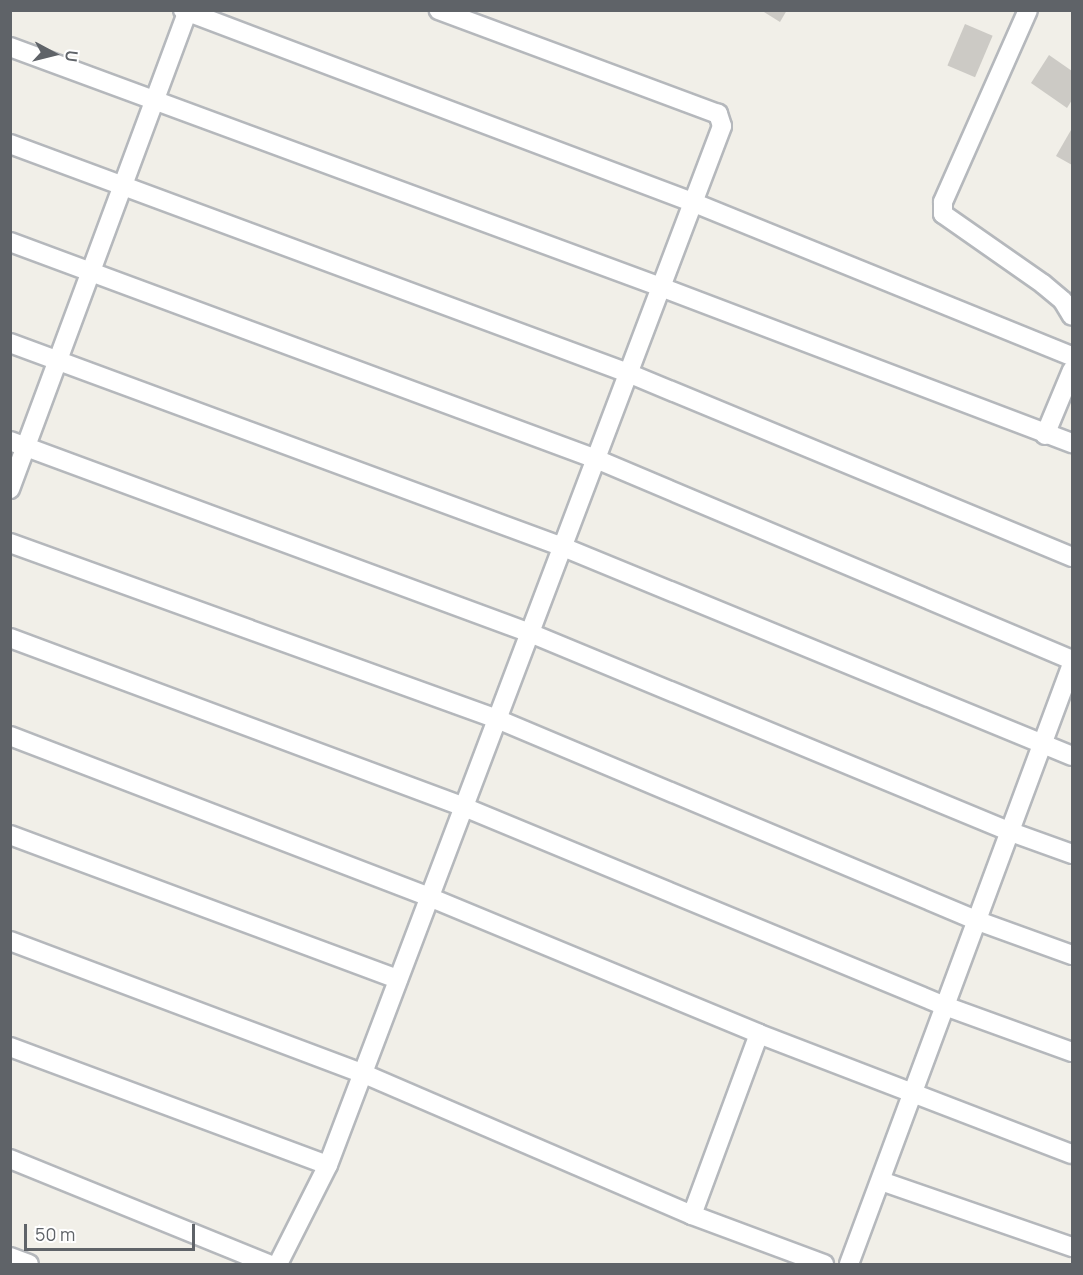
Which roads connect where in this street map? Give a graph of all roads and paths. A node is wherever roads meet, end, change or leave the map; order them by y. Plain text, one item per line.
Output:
1 (1028, 10) edge
2 (186, 11) edge
3 (449, 12) edge
4 (10, 47) edge
5 (154, 102) junction
6 (10, 144) edge
7 (123, 187) junction
8 (692, 202) junction
9 (10, 242) edge
10 (91, 273) junction
11 (661, 288) junction
12 (1072, 316) edge
13 (10, 343) edge
14 (1072, 356) edge
15 (58, 361) junction
16 (1072, 370) edge
17 (628, 373) junction
18 (1045, 435) junction
19 (1072, 443) edge
20 (18, 444) edge
21 (596, 459) junction
22 (10, 489) edge
23 (10, 543) edge
24 (563, 546) junction
25 (1072, 557) edge
26 (530, 633) junction
27 (10, 638) edge
28 (1072, 662) edge
29 (497, 719) junction
30 (10, 736) edge
31 (1043, 744) junction
32 (1072, 756) edge
33 (464, 807) junction
34 (1011, 832) junction
35 (10, 835) edge
36 (1072, 854) edge
37 (429, 897) junction
38 (978, 921) junction
39 (10, 941) edge
40 (1072, 955) edge
41 (398, 979) junction
42 (945, 1006) junction
43 (759, 1034) junction
44 (10, 1047) edge
45 (1072, 1052) edge
46 (362, 1073) junction
47 (912, 1094) junction
48 (1072, 1154) edge
49 (10, 1159) edge
50 (328, 1165) junction
51 (881, 1181) junction
52 (693, 1215) junction
53 (1072, 1247) edge
54 (10, 1257) edge
55 (28, 1264) edge
56 (268, 1264) edge
57 (278, 1264) edge
58 (824, 1264) edge
59 (849, 1264) edge

1 - 12 street
2 - 5 street
2 - 8 street
3 - 8 street
4 - 5 street
5 - 7 street
5 - 11 street
6 - 7 street
7 - 10 street
7 - 17 street
8 - 11 street
8 - 14 street
9 - 10 street
10 - 15 street
10 - 21 street
11 - 17 street
11 - 18 street
13 - 15 street
15 - 20 street
15 - 24 street
16 - 18 street
17 - 21 street
17 - 25 street
18 - 19 street
20 - 22 street
20 - 26 street
21 - 24 street
21 - 28 street
23 - 29 street
24 - 26 street
24 - 31 street
26 - 29 street
26 - 34 street
27 - 33 street
28 - 31 street
29 - 33 street
29 - 38 street
30 - 37 street
31 - 32 street
31 - 34 street
33 - 37 street
33 - 42 street
34 - 36 street
34 - 38 street
35 - 41 street
37 - 41 street
37 - 43 street
38 - 40 street
38 - 42 street
39 - 46 street
41 - 46 street
42 - 45 street
42 - 47 street
43 - 47 street
43 - 52 street
44 - 50 street
46 - 50 street
46 - 52 street
47 - 48 street
47 - 51 street
49 - 56 street
50 - 57 street
51 - 53 street
51 - 59 street
52 - 58 street
54 - 55 street

